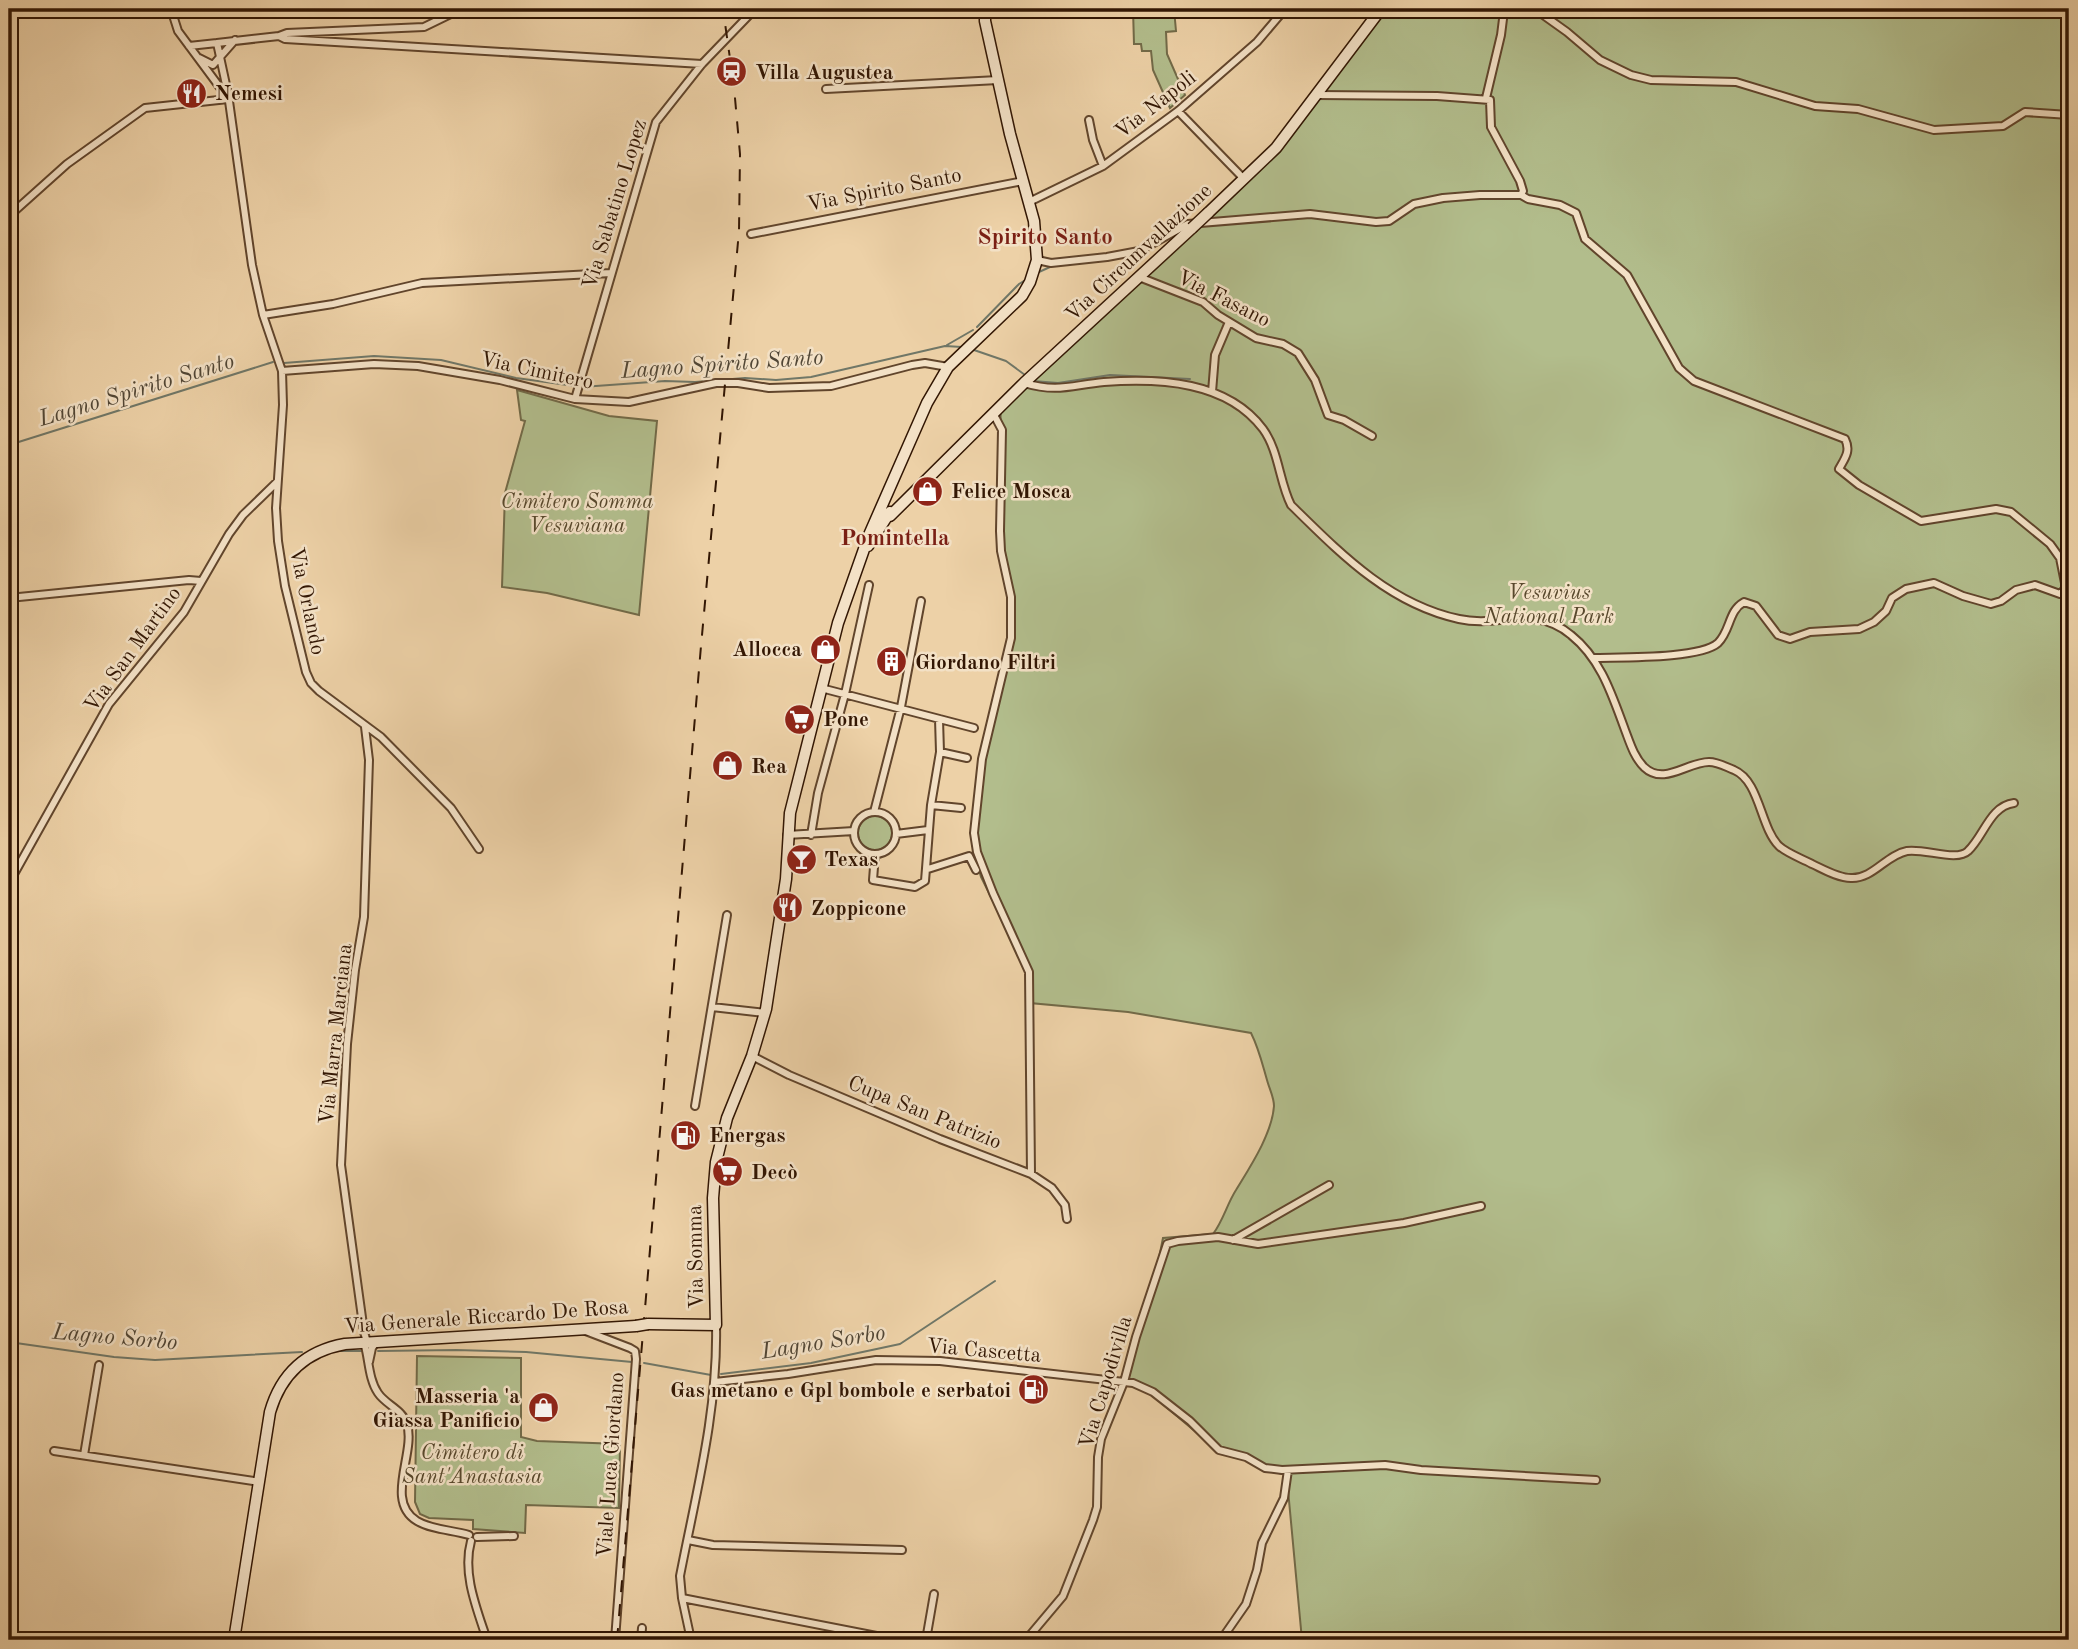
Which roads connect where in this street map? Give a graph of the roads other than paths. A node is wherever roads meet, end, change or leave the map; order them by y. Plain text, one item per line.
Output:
1 (171, 9) edge
2 (461, 9) edge
3 (755, 9) edge
4 (985, 9) edge
5 (1285, 9) edge
6 (1381, 9) edge
7 (1504, 11) edge
8 (279, 36) junction
9 (236, 40) junction
10 (218, 43) junction
11 (189, 46) junction
12 (198, 57) junction
13 (221, 57) junction
14 (702, 64) junction
15 (998, 79) junction
16 (826, 89) dead end
17 (1317, 95) junction
18 (1486, 98) junction
19 (228, 99) junction
20 (1178, 111) junction
21 (2069, 115) edge
22 (1089, 120) dead end
23 (1103, 166) junction
24 (1244, 179) junction
25 (1023, 181) junction
26 (1521, 195) junction
27 (1029, 202) junction
28 (9, 216) edge
29 (751, 234) dead end
30 (1037, 260) junction
31 (611, 273) junction
32 (1139, 277) junction
33 (263, 315) junction
34 (1229, 322) junction
35 (948, 367) junction
36 (282, 371) junction
37 (1024, 383) junction
38 (1212, 392) junction
39 (575, 400) junction
40 (993, 413) junction
41 (1372, 436) dead end
42 (277, 482) junction
43 (885, 513) junction
44 (201, 581) junction
45 (869, 585) dead end
46 (9, 598) edge
47 (921, 601) dead end
48 (1593, 658) junction
49 (821, 688) junction
50 (845, 694) junction
51 (901, 707) junction
52 (939, 719) junction
53 (365, 727) junction
54 (974, 728) dead end
55 (940, 752) junction
56 (967, 758) dead end
57 (2014, 803) dead end
58 (931, 806) junction
59 (961, 808) dead end
60 (874, 812) junction
61 (854, 831) junction
62 (928, 831) junction
63 (896, 834) junction
64 (787, 835) junction
65 (811, 835) junction
66 (479, 849) dead end
67 (875, 854) junction
68 (928, 869) junction
69 (976, 870) dead end
70 (9, 883) edge
71 (727, 915) dead end
72 (712, 1007) junction
73 (765, 1013) junction
74 (752, 1056) junction
75 (695, 1106) dead end
76 (1031, 1174) junction
77 (1329, 1185) dead end
78 (1481, 1206) dead end
79 (1067, 1219) dead end
80 (1233, 1240) junction
81 (716, 1325) junction
82 (581, 1329) junction
83 (368, 1342) junction
84 (369, 1362) junction
85 (99, 1365) dead end
86 (715, 1382) junction
87 (1124, 1382) junction
88 (54, 1451) dead end
89 (84, 1455) junction
90 (1288, 1470) junction
91 (1596, 1480) dead end
92 (260, 1482) junction
93 (514, 1536) dead end
94 (472, 1538) junction
95 (688, 1540) junction
96 (902, 1550) dead end
97 (934, 1594) dead end
98 (682, 1598) junction
99 (642, 1628) dead end
100 (233, 1640) edge
101 (487, 1640) edge
102 (615, 1640) edge
103 (641, 1640) edge
104 (691, 1640) edge
105 (897, 1640) edge
106 (926, 1640) edge
107 (1026, 1640) edge
108 (1221, 1640) edge

1 - 11 street
2 - 8 street
3 - 14 street, Via Sabatino Lopez
4 - 15 main road
5 - 20 street, Via Napoli
6 - 17 main road, Via Circumvallazione
7 - 18 street
7 - 21 street
8 - 9 street
8 - 14 street
9 - 10 street
9 - 13 street
10 - 11 street
10 - 13 street, Via Orlando
11 - 12 street
12 - 13 street
12 - 19 street
13 - 19 street, Via Orlando
14 - 31 street, Via Sabatino Lopez
15 - 16 street
15 - 25 main road
17 - 18 street
17 - 24 main road, Via Circumvallazione
18 - 26 street
19 - 28 street
19 - 33 street, Via Orlando
20 - 23 street, Via Napoli
20 - 24 street
22 - 23 street
23 - 27 street, Via Napoli
24 - 32 main road, Via Circumvallazione, bridge
25 - 27 main road
25 - 29 street, Via Spirito Santo
26 - 30 street
26 - 48 street
27 - 30 main road
30 - 35 main road
31 - 33 street
31 - 39 street, Via Sabatino Lopez
32 - 34 street, Via Fasano
32 - 37 main road, Via Circumvallazione
33 - 36 street, Via Orlando
34 - 38 street
34 - 41 street, Via Fasano
35 - 39 street, Via Cimitero
35 - 43 main road, Via Somma
36 - 39 street, Via Cimitero
36 - 42 street, Via Orlando
37 - 38 street
37 - 40 main road, Via Circumvallazione
38 - 48 street
40 - 43 main road, Via Circumvallazione
40 - 76 street
42 - 44 street, Via San Martino
42 - 53 street, Via Orlando
43 - 49 main road, Via Somma
44 - 46 street
44 - 70 street, Via San Martino
45 - 50 street
47 - 51 street
48 - 57 street
49 - 50 street
49 - 64 main road, Via Somma
50 - 51 street
50 - 65 street
51 - 52 street
51 - 60 street
52 - 54 street
52 - 55 street
53 - 66 street, Via Orlando
53 - 83 street, Via Marra Marciana
55 - 56 street
55 - 58 street
58 - 59 street
58 - 62 street
60 - 61 street
60 - 63 street
61 - 65 street
61 - 67 street
62 - 63 street
62 - 68 street
63 - 67 street
64 - 65 street
64 - 73 main road, Via Somma
67 - 68 street
68 - 69 street
71 - 72 street
72 - 73 street
72 - 75 street
73 - 74 main road, Via Somma
74 - 76 street, Cupa San Patrizio
74 - 81 main road, Via Somma
76 - 79 street, Cupa San Patrizio
77 - 80 street
78 - 80 street
80 - 87 street, Via Capodivilla
81 - 82 main road, Via Generale Riccardo De Rosa, bridge
81 - 86 street, Via Somma
82 - 83 main road, Via Generale Riccardo De Rosa
82 - 102 street, Viale Luca Giordano
83 - 84 street, Via Marra Marciana
83 - 84 street
83 - 92 main road, Via Generale Riccardo De Rosa
84 - 94 street, Via Marra Marciana
85 - 89 street
86 - 87 street, Via Cascetta
86 - 95 street, Via Somma
87 - 90 street, Via Cascetta
87 - 107 street, Via Capodivilla
88 - 89 street
89 - 92 street
90 - 91 street, Via Cascetta
90 - 108 street
92 - 100 main road, Via Generale Riccardo De Rosa
93 - 94 street, Via Marra Marciana
94 - 101 street
95 - 96 street
95 - 98 street, Via Somma
97 - 106 street
98 - 104 street, Via Somma
98 - 105 street
99 - 103 street

